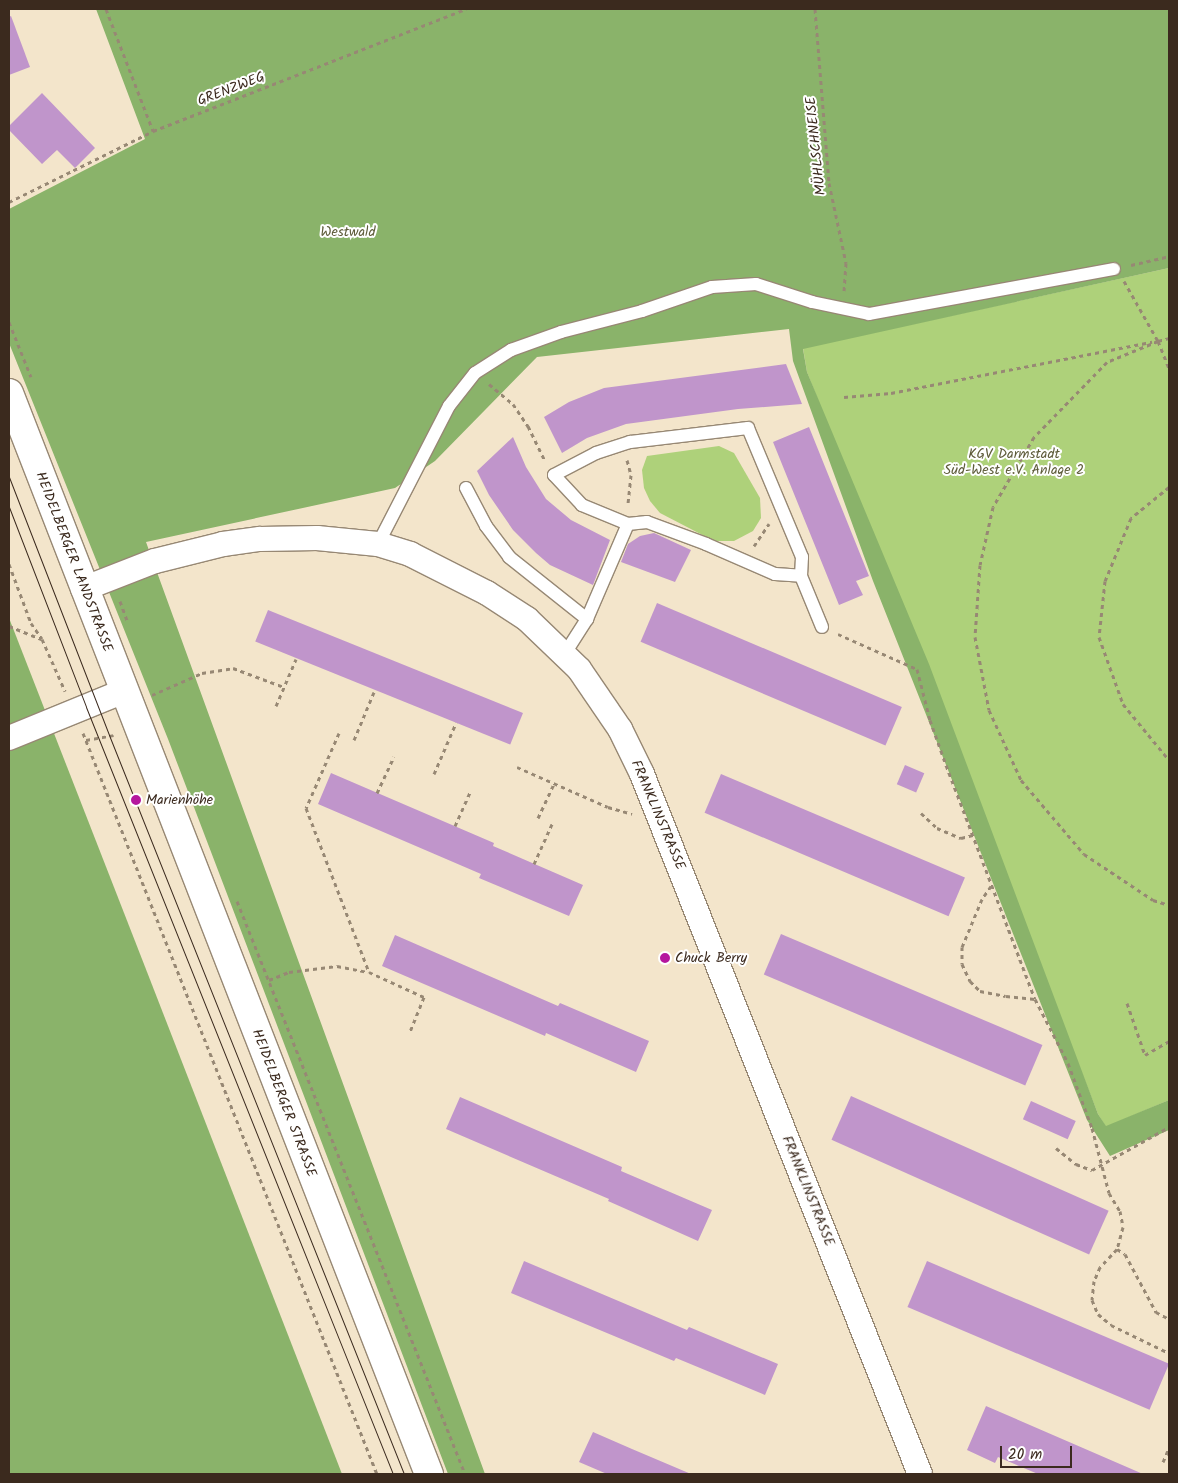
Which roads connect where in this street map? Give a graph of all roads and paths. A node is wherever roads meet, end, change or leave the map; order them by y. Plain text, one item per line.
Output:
1 (106, 9) edge
2 (466, 9) edge
3 (815, 9) edge
4 (153, 131) junction
5 (9, 202) edge
6 (1169, 256) edge
7 (1114, 269) junction
8 (843, 309) junction
9 (1169, 338) edge
10 (1158, 341) junction
11 (1169, 368) edge
12 (476, 373) junction
13 (9, 393) edge
14 (844, 397) dead end
15 (622, 444) junction
16 (554, 475) junction
17 (1169, 487) edge
18 (466, 488) dead end
19 (780, 503) junction
20 (628, 524) junction
21 (378, 544) junction
22 (743, 560) junction
23 (9, 564) edge
24 (801, 576) junction
25 (83, 589) junction
26 (124, 611) dead end
27 (587, 619) junction
28 (9, 626) edge
29 (822, 627) joint
30 (131, 632) dead end
31 (42, 639) junction
32 (564, 655) junction
33 (296, 659) dead end
34 (59, 676) dead end
35 (284, 687) junction
36 (136, 689) junction
37 (374, 692) dead end
38 (151, 695) junction
39 (155, 704) dead end
40 (276, 706) dead end
41 (456, 723) dead end
42 (140, 731) joint
43 (339, 733) dead end
44 (9, 738) edge
45 (86, 740) dead end
46 (354, 740) dead end
47 (394, 757) dead end
48 (1169, 760) edge
49 (517, 767) dead end
50 (434, 774) dead end
51 (554, 784) junction
52 (471, 790) dead end
53 (377, 793) dead end
54 (921, 813) dead end
55 (635, 815) dead end
56 (538, 818) dead end
57 (552, 824) dead end
58 (455, 826) dead end
59 (973, 835) junction
60 (534, 864) dead end
61 (992, 886) junction
62 (236, 899) dead end
63 (1169, 905) edge
64 (369, 972) junction
65 (269, 980) junction
66 (1035, 999) junction
67 (1127, 1003) dead end
68 (410, 1031) dead end
69 (1169, 1040) edge
70 (1169, 1127) edge
71 (1056, 1148) dead end
72 (1103, 1164) junction
73 (1117, 1249) junction
74 (1169, 1319) edge
75 (1169, 1353) edge
76 (1169, 1448) edge
77 (1163, 1462) dead end
78 (377, 1474) edge
79 (429, 1474) edge
80 (465, 1474) edge
81 (920, 1474) edge

1 - 4 path
2 - 4 path, GRENZWEG
3 - 8 path, MÜHLSCHNEISE
4 - 5 path, GRENZWEG
6 - 7 path
7 - 8 lane
7 - 10 path
8 - 12 lane
9 - 10 path
10 - 11 path
10 - 14 path
10 - 63 path
12 - 16 path
12 - 21 lane
13 - 25 street, HEIDELBERGER LANDSTRASSE
15 - 16 lane
15 - 19 lane
15 - 20 path
16 - 20 lane
17 - 48 path
18 - 27 lane
19 - 22 path
19 - 24 lane
20 - 22 lane
20 - 27 lane
21 - 25 street, FRANKLINSTRASSE
21 - 32 street, FRANKLINSTRASSE
22 - 24 lane
23 - 31 path
24 - 29 lane
25 - 36 street, HEIDELBERGER LANDSTRASSE
26 - 30 path
27 - 32 lane
28 - 31 path
29 - 59 path
31 - 34 path
32 - 81 street, FRANKLINSTRASSE
33 - 35 path
35 - 38 path
35 - 40 path
36 - 38 path
36 - 42 street, HEIDELBERGER LANDSTRASSE
36 - 44 street
37 - 46 path
38 - 39 path
41 - 50 path
42 - 79 street, HEIDELBERGER STRASSE
43 - 64 path
45 - 78 path
47 - 53 path
49 - 51 path
51 - 55 path
51 - 56 path
52 - 58 path
54 - 59 path
57 - 60 path
59 - 61 path
61 - 66 path
61 - 66 path
62 - 65 path
64 - 65 path
64 - 68 path
65 - 80 path
66 - 72 path
67 - 69 path
70 - 72 path
71 - 72 path
72 - 73 path
73 - 74 path
73 - 75 path
76 - 77 path

